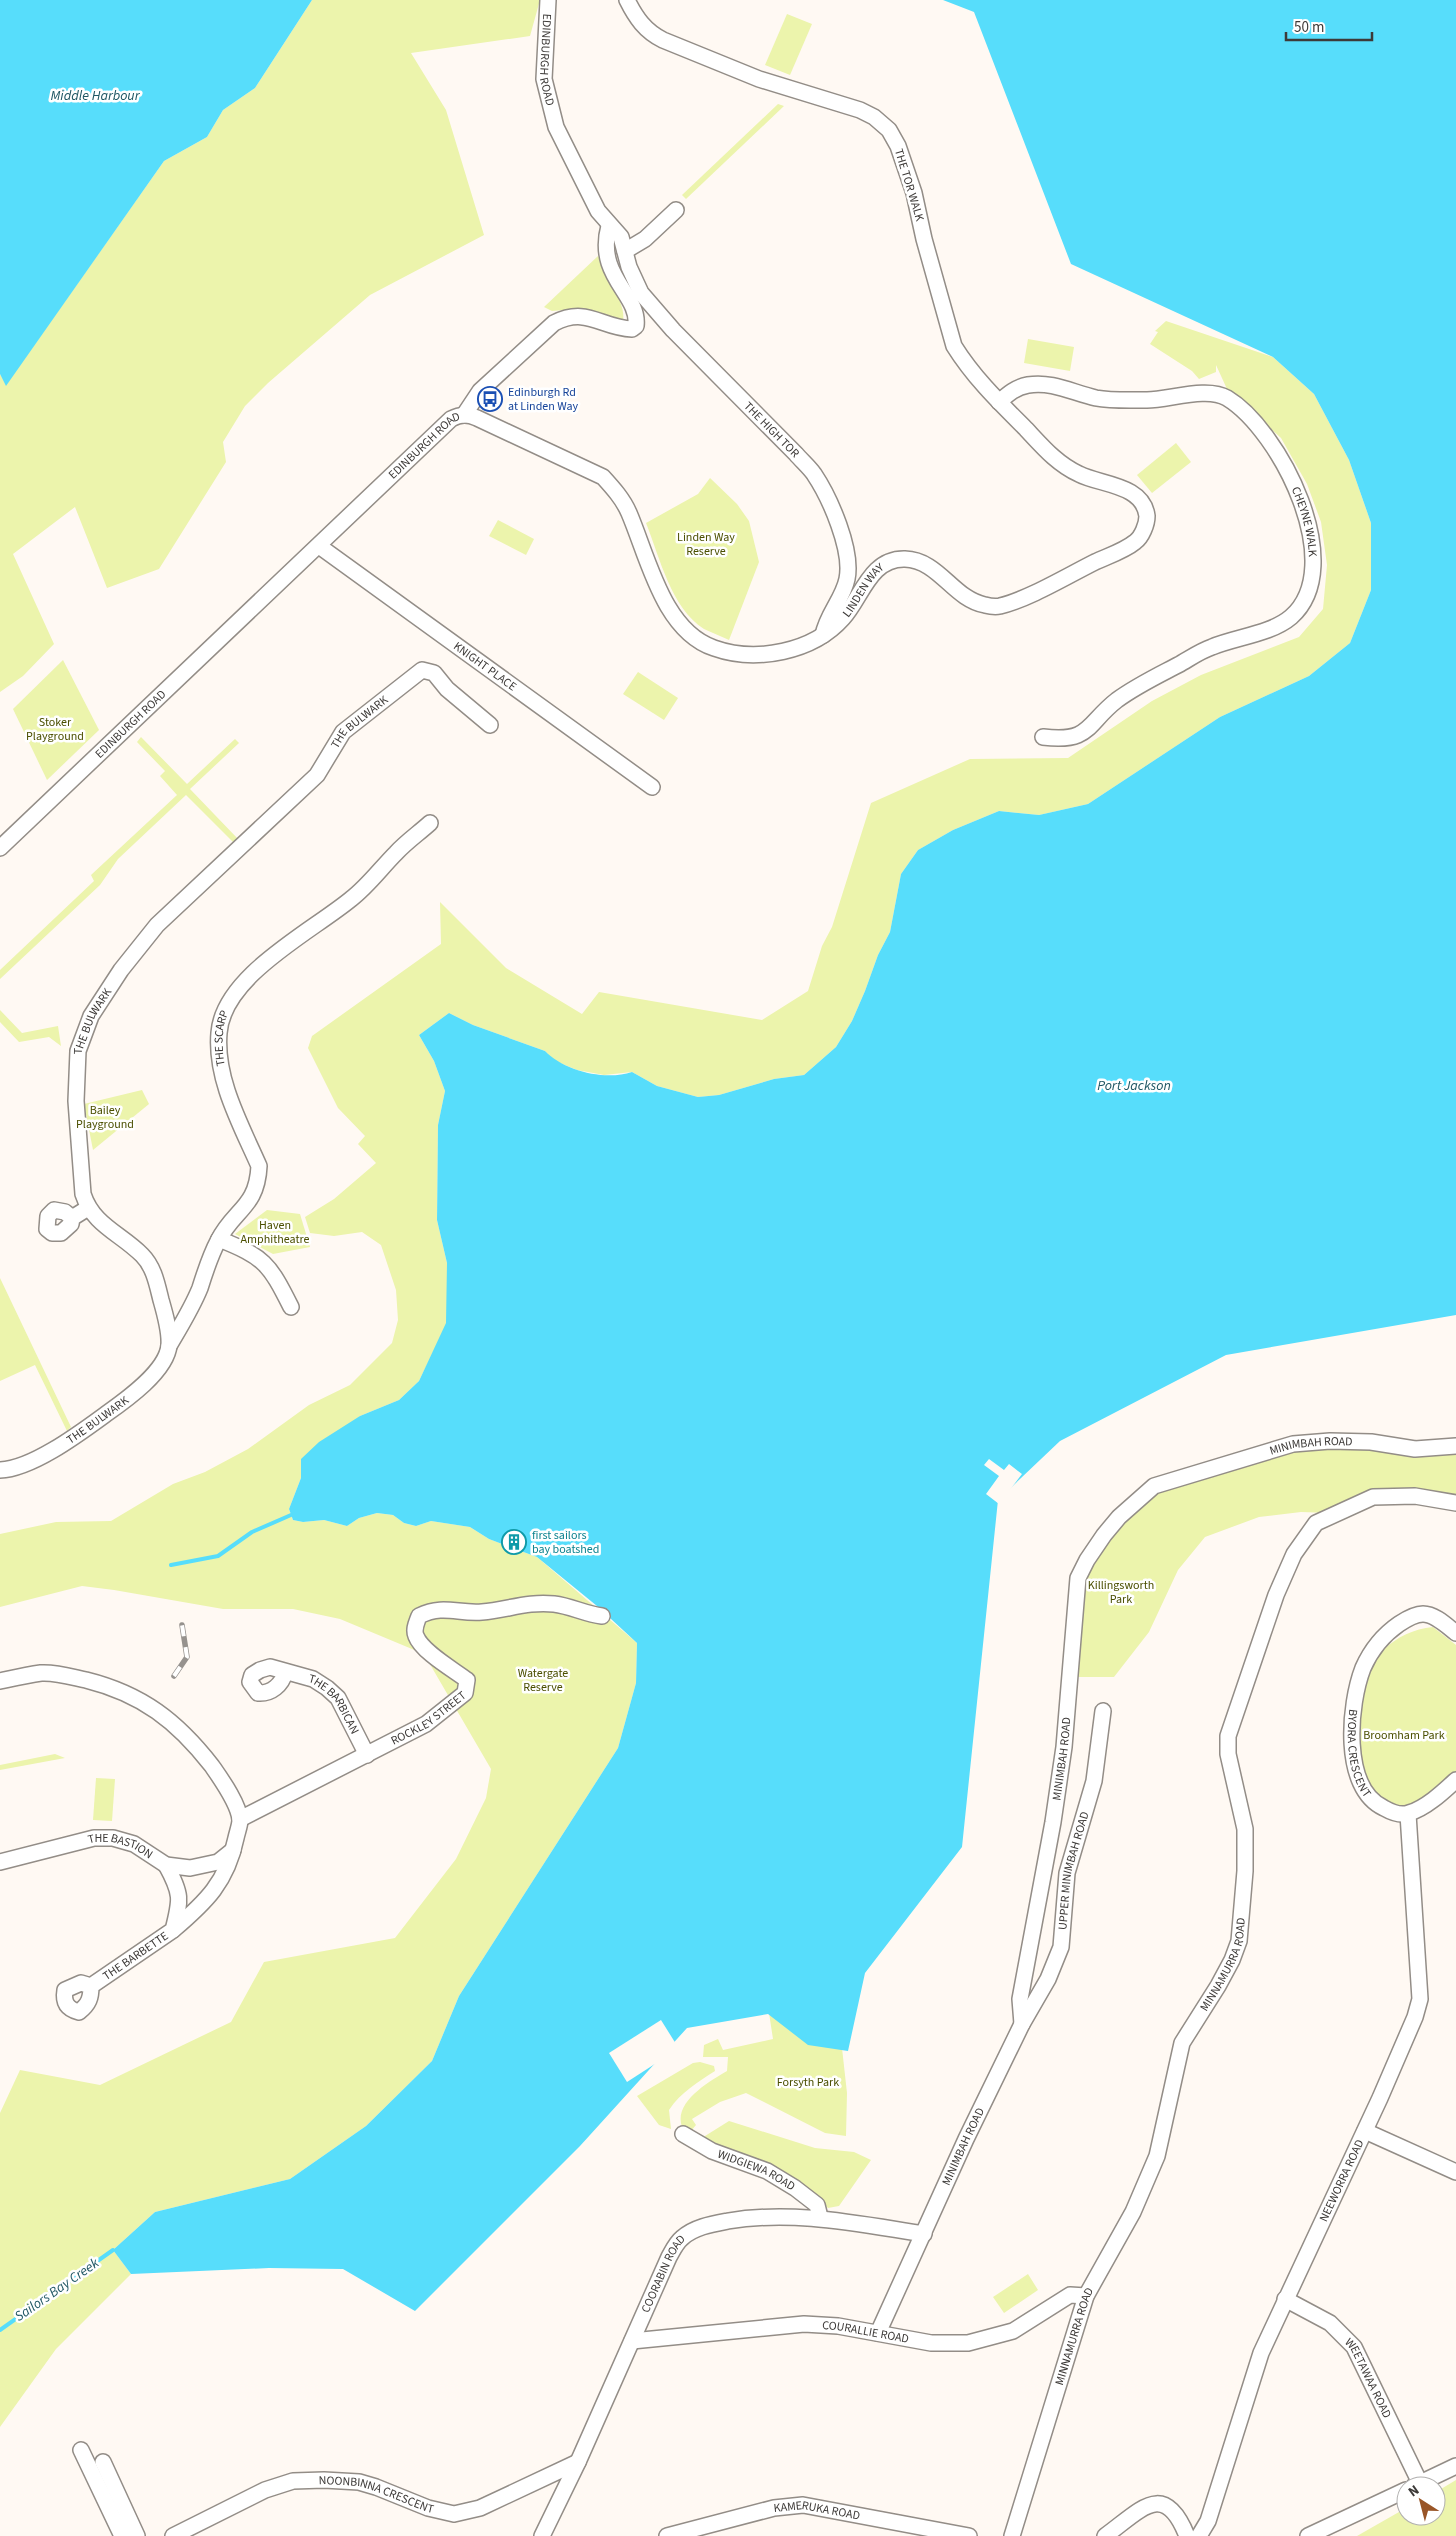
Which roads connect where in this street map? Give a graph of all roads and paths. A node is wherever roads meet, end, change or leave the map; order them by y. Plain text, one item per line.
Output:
1 (548, 0) edge
2 (627, 0) edge
3 (676, 210) dead end
4 (609, 226) junction
5 (625, 251) junction
6 (999, 402) junction
7 (464, 414) junction
8 (319, 546) junction
9 (823, 634) junction
10 (490, 725) dead end
11 (1043, 737) dead end
12 (652, 787) dead end
13 (430, 822) dead end
14 (0, 848) edge
15 (88, 1208) junction
16 (72, 1218) dead end
17 (219, 1239) junction
18 (291, 1307) dead end
19 (169, 1346) junction
20 (1456, 1446) edge
21 (0, 1470) edge
22 (1456, 1503) edge
23 (602, 1616) dead end
24 (1456, 1633) edge
25 (285, 1672) dead end
26 (0, 1681) edge
27 (1103, 1711) dead end
28 (367, 1755) junction
29 (1456, 1780) edge
30 (1408, 1814) junction
31 (240, 1819) junction
32 (234, 1849) junction
33 (0, 1862) edge
34 (166, 1865) junction
35 (173, 1930) junction
36 (91, 1986) dead end
37 (1022, 2024) junction
38 (1365, 2131) junction
39 (683, 2134) dead end
40 (1456, 2172) edge
41 (820, 2217) junction
42 (924, 2234) junction
43 (1086, 2296) junction
44 (1285, 2300) junction
45 (878, 2333) junction
46 (632, 2340) junction
47 (80, 2450) dead end
48 (103, 2462) dead end
49 (578, 2462) junction
50 (1456, 2466) edge
51 (1413, 2476) edge
52 (1434, 2476) edge
53 (1396, 2495) edge
54 (122, 2536) edge
55 (136, 2536) edge
56 (173, 2536) edge
57 (542, 2536) edge
58 (667, 2536) edge
59 (969, 2536) edge
60 (1012, 2536) edge
61 (1105, 2536) edge
62 (1187, 2536) edge
63 (1199, 2536) edge
64 (1308, 2536) edge

1 - 4 street, EDINBURGH ROAD
2 - 6 street, THE TOR WALK
3 - 5 street
4 - 5 street, THE HIGH TOR
4 - 7 street, EDINBURGH ROAD
5 - 9 street, THE HIGH TOR
6 - 9 street, LINDEN WAY
6 - 11 street, CHEYNE WALK
7 - 8 street, EDINBURGH ROAD
7 - 9 street, LINDEN WAY
8 - 12 street, KNIGHT PLACE
8 - 14 street, EDINBURGH ROAD
10 - 15 street, THE BULWARK
13 - 17 street, THE SCARP
15 - 16 street
15 - 19 street
17 - 18 street
17 - 19 street, THE SCARP
19 - 21 street, THE BULWARK
20 - 37 street, MINIMBAH ROAD
22 - 43 street, MINNAMURRA ROAD
23 - 28 street, ROCKLEY STREET
24 - 30 street, BYORA CRESCENT
25 - 28 street, THE BARBICAN
26 - 31 street
27 - 37 street, UPPER MINIMBAH ROAD
28 - 31 street, ROCKLEY STREET
29 - 30 street
30 - 38 street, NEEWORRA ROAD
31 - 32 street
32 - 34 street, THE BASTION
32 - 35 street
33 - 34 street, THE BASTION
34 - 35 street, THE BARBETTE
35 - 36 street, THE BARBETTE
37 - 42 street, MINIMBAH ROAD
38 - 40 street
38 - 44 street, NEEWORRA ROAD
39 - 41 street, WIDGIEWA ROAD
41 - 42 street, COORABIN ROAD
41 - 46 street, COORABIN ROAD
42 - 45 street, MINIMBAH ROAD
43 - 45 street, COURALLIE ROAD
43 - 60 street, MINNAMURRA ROAD
44 - 51 street, WEETAWAA ROAD
44 - 63 street, NEEWORRA ROAD
45 - 46 street, COURALLIE ROAD
46 - 49 street, COORABIN ROAD
47 - 54 street
48 - 55 street
49 - 56 street, NOONBINNA CRESCENT
49 - 57 street, COORABIN ROAD
50 - 52 street
53 - 64 street
58 - 59 street, KAMERUKA ROAD
61 - 62 street

